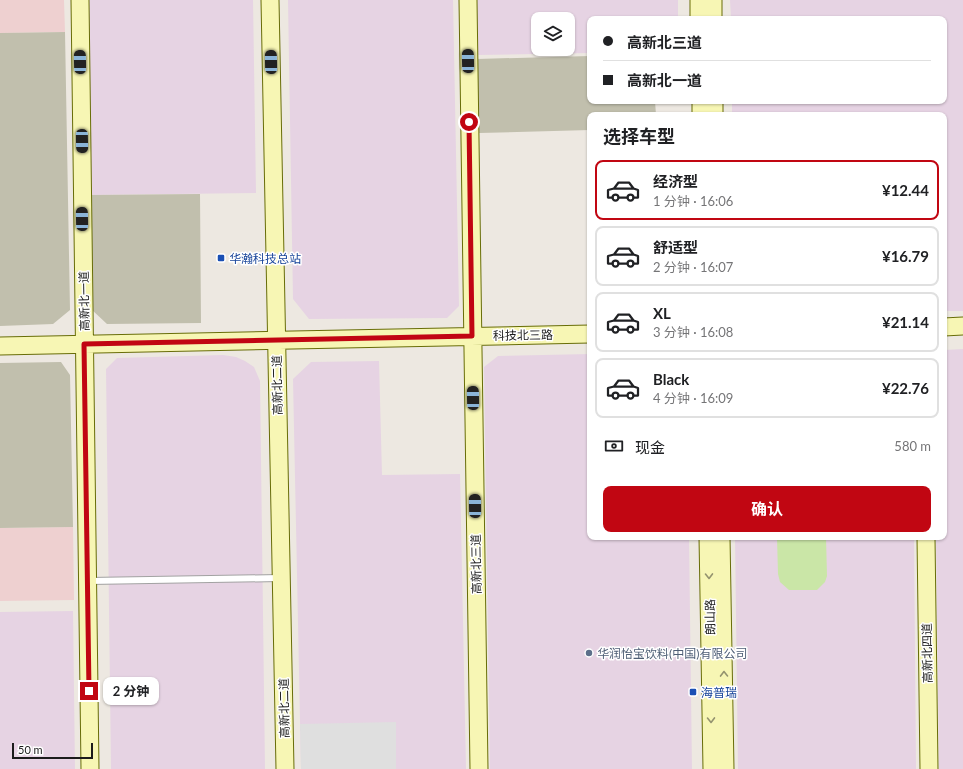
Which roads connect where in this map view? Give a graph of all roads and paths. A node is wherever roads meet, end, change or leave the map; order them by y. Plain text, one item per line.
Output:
1 (80, 0) edge
2 (270, 0) edge
3 (468, 0) edge
4 (699, 0) edge
5 (712, 0) edge
6 (699, 16) edge
7 (713, 16) edge
8 (963, 326) edge
9 (947, 327) edge
10 (587, 334) edge
11 (472, 336) junction
12 (276, 340) junction
13 (84, 344) junction
14 (0, 346) edge
15 (708, 540) edge
16 (722, 540) edge
17 (926, 540) edge
18 (281, 578) junction
19 (87, 581) junction
20 (90, 769) edge
21 (285, 769) edge
22 (479, 769) edge
23 (712, 769) edge
24 (725, 769) edge
25 (929, 769) edge

1 - 13 street, 高新北一道
2 - 12 street, 高新北二道
3 - 11 street, 高新北三道
4 - 6 street
5 - 7 street
8 - 9 street
10 - 11 street, 科技北三路
11 - 12 street, 科技北三路
11 - 22 street, 高新北三道
12 - 13 street, 科技北三路
12 - 18 street, 高新北二道
13 - 14 street, 科技北三路
13 - 19 street, 高新北一道
15 -> 23 street, 朗山路
24 -> 16 street, 朗山路
17 - 25 street, 高新北四道
18 - 19 lane
18 - 21 street, 高新北二道
19 - 20 street, 高新北一道

